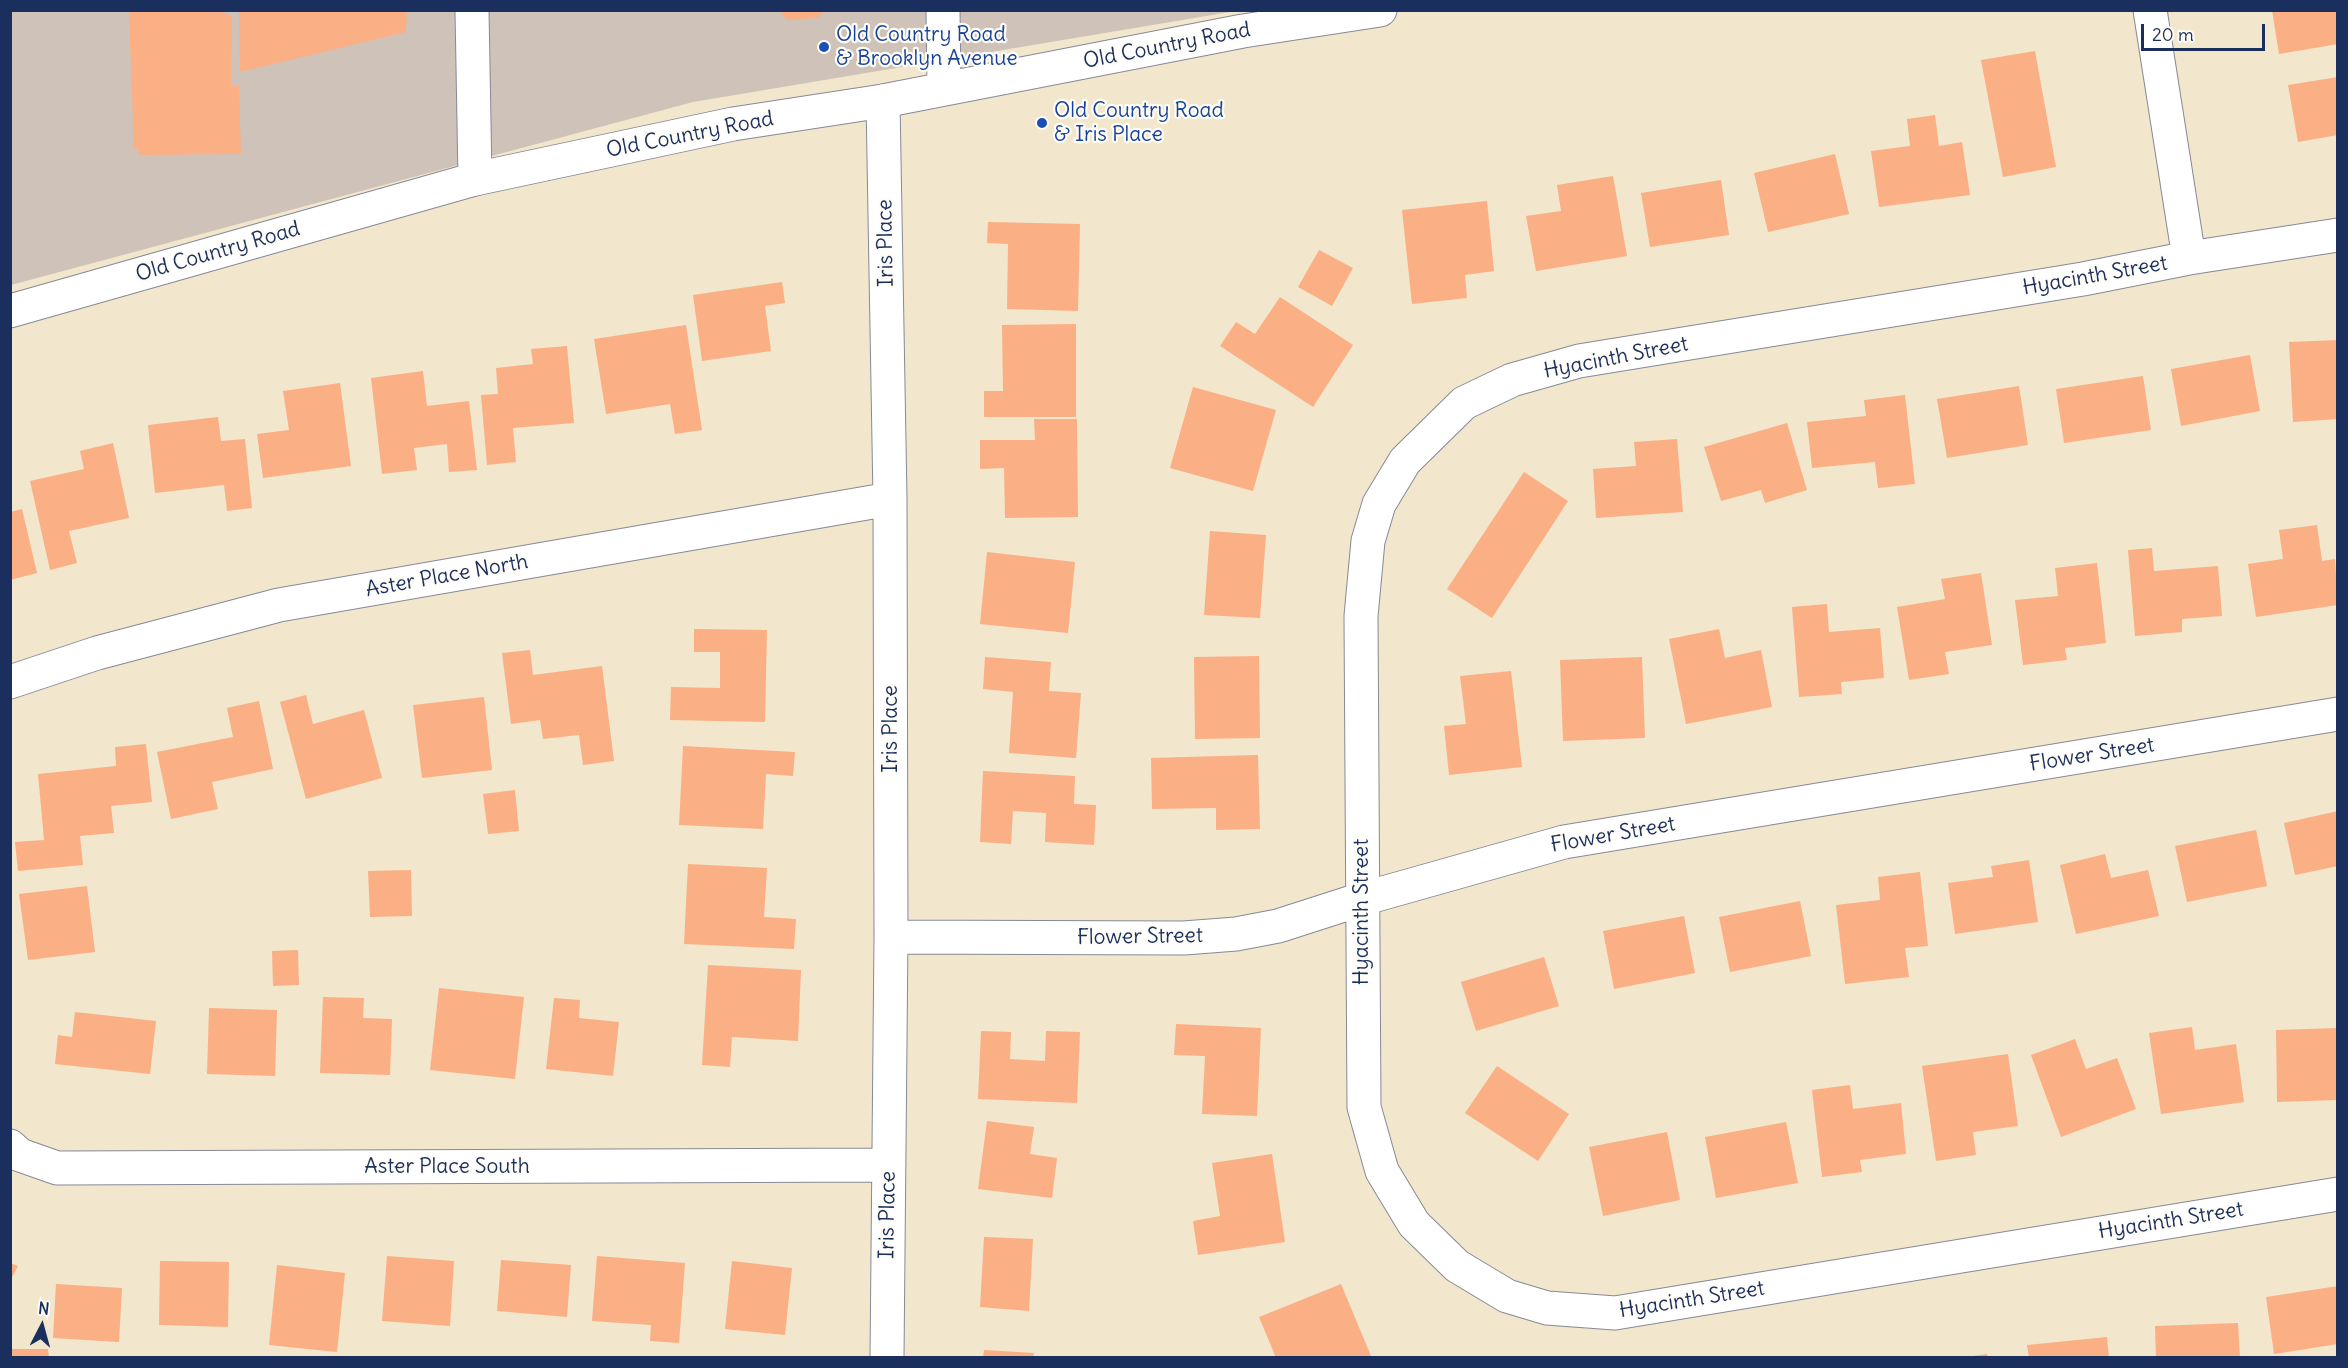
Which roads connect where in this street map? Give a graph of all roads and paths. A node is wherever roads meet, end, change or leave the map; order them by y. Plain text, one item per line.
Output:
1 (472, 10) edge
2 (943, 10) edge
3 (1380, 10) edge
4 (2150, 10) edge
5 (944, 88) junction
6 (883, 100) junction
7 (475, 179) junction
8 (2337, 235) edge
9 (2190, 258) junction
10 (10, 303) edge
11 (11, 311) edge
12 (890, 499) junction
13 (10, 682) edge
14 (2337, 714) edge
15 (1362, 899) junction
16 (891, 937) junction
17 (10, 1146) edge
18 (889, 1165) junction
19 (2337, 1194) edge
20 (887, 1358) edge

1 - 7 street
2 - 5 street
3 - 5 street, Old Country Road
4 - 9 street, Hyacinth Street
5 - 6 street, Old Country Road
6 - 7 street, Old Country Road
6 - 12 street, Iris Place
7 - 11 street, Old Country Road
8 - 9 street, Hyacinth Street
9 - 15 street, Hyacinth Street
10 - 11 street
12 - 13 street, Aster Place North
12 - 16 street, Iris Place
14 - 15 street, Flower Street
15 - 16 street, Flower Street
15 - 19 street, Hyacinth Street
16 - 18 street, Iris Place
17 - 18 street, Aster Place South
18 - 20 street, Iris Place

